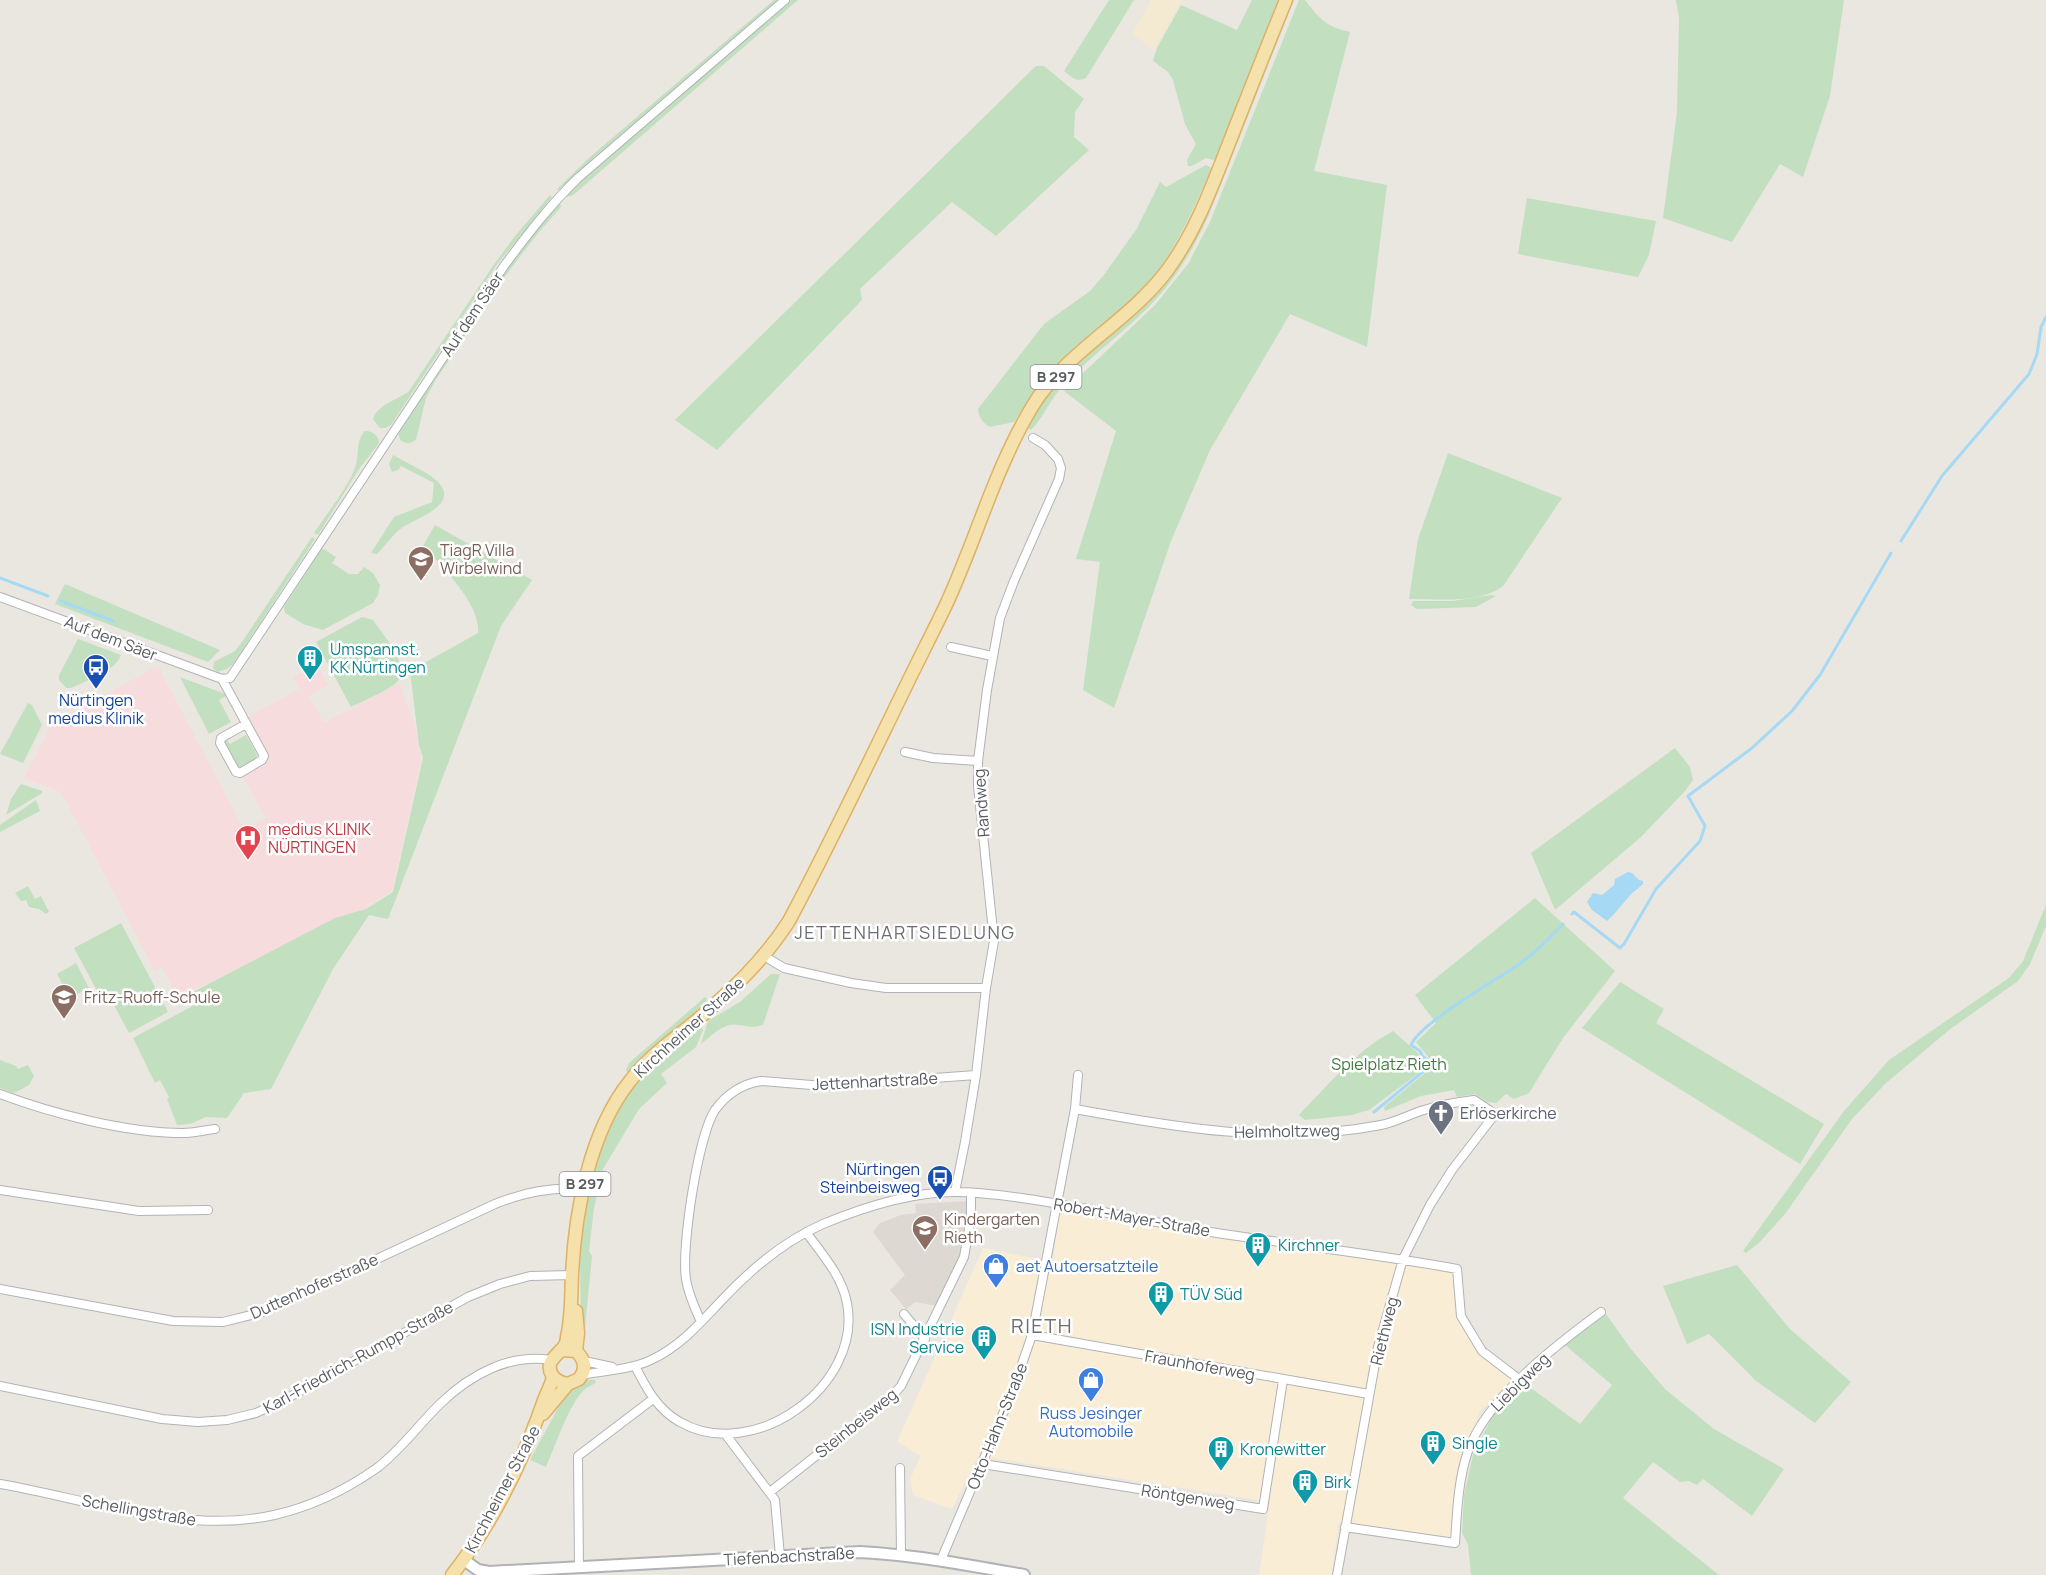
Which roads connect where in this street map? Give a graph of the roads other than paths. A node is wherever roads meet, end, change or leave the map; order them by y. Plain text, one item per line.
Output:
1 (785, 0) edge
2 (1286, 0) edge
3 (1033, 438) dead end
4 (0, 597) edge
5 (951, 647) dead end
6 (992, 656) junction
7 (222, 679) junction
8 (246, 724) junction
9 (905, 752) dead end
10 (978, 761) junction
11 (764, 956) junction
12 (986, 987) junction
13 (976, 1075) junction
14 (1078, 1075) dead end
15 (0, 1094) edge
16 (1075, 1109) junction
17 (1492, 1112) joint
18 (215, 1129) dead end
19 (0, 1190) edge
20 (583, 1190) junction
21 (955, 1191) junction
22 (971, 1193) junction
23 (1056, 1203) junction
24 (208, 1210) dead end
25 (806, 1232) junction
26 (1403, 1259) junction
27 (572, 1275) junction
28 (0, 1289) edge
29 (572, 1294) junction
30 (1601, 1312) dead end
31 (904, 1314) dead end
32 (702, 1322) junction
33 (1032, 1335) junction
34 (925, 1339) junction
35 (562, 1350) junction
36 (580, 1356) junction
37 (551, 1360) junction
38 (635, 1366) junction
39 (617, 1368) junction
40 (582, 1375) junction
41 (553, 1377) junction
42 (1283, 1380) junction
43 (1520, 1380) junction
44 (567, 1384) junction
45 (0, 1386) edge
46 (1369, 1394) junction
47 (653, 1399) junction
48 (540, 1418) junction
49 (726, 1435) junction
50 (983, 1464) junction
51 (900, 1468) dead end
52 (0, 1484) edge
53 (770, 1492) junction
54 (1345, 1527) junction
55 (901, 1555) junction
56 (780, 1556) junction
57 (464, 1560) junction
58 (941, 1560) junction
59 (579, 1567) junction
60 (478, 1570) junction
61 (442, 1575) edge
62 (452, 1575) edge
63 (466, 1575) edge
64 (1024, 1575) edge
65 (1337, 1575) edge

1 - 7 street, Auf dem Säer
2 - 11 main road, Kirchheimer Straße / B 297
3 - 6 street, Randweg
4 - 7 street, Auf dem Säer
5 - 6 street
6 - 10 street, Randweg
7 - 8 street
8 - 8 street
9 - 10 street
10 - 12 street, Randweg
11 - 12 street
11 - 20 main road, Kirchheimer Straße / B 297
12 - 13 street, Randweg
13 - 21 street, Randweg
13 - 32 street, Jettenhartstraße
14 - 16 street, Otto-Hahn-Straße
15 - 18 street
16 - 17 street, Helmholtzweg
16 - 23 street, Otto-Hahn-Straße
17 - 26 street, Riethweg
19 - 24 street
20 - 27 main road, Kirchheimer Straße / B 297
20 - 28 street, Duttenhoferstraße
21 - 22 street, Robert-Mayer-Straße
21 - 25 street, Robert-Mayer-Straße
22 - 23 street, Robert-Mayer-Straße
22 - 34 street, Steinbeisweg
23 - 26 street, Robert-Mayer-Straße
23 - 33 street, Otto-Hahn-Straße
25 - 32 street, Robert-Mayer-Straße
25 - 49 street
26 - 43 street, Robert-Mayer-Straße
26 - 46 street, Riethweg
27 - 29 main road, Kirchheimer Straße / B 297
27 - 45 street, Karl-Friedrich-Rumpp-Straße
29 - 35 main road, Kirchheimer Straße / B 297
29 - 36 main road, Kirchheimer Straße / B 297
30 - 43 street, Liebigweg
31 - 34 street
32 - 38 street, Robert-Mayer-Straße
33 - 42 street, Fraunhoferweg
33 - 50 street, Otto-Hahn-Straße
34 - 53 street, Steinbeisweg
35 - 36 main road
35 - 37 main road
36 - 39 street, Robert-Mayer-Straße
36 - 40 main road, Kirchheimer Straße / B 297
37 - 41 main road, Kirchheimer Straße
37 - 52 street, Schellingstraße
38 - 39 street, Robert-Mayer-Straße
38 - 47 street
39 - 40 street, Robert-Mayer-Straße
40 - 44 main road, Kirchheimer Straße
41 - 44 main road
41 - 48 main road, Kirchheimer Straße
42 - 46 street, Fraunhoferweg
42 - 50 street, Röntgenweg
43 - 54 street, Liebigweg
44 - 48 main road, Kirchheimer Straße
46 - 54 street, Riethweg
47 - 49 street
47 - 59 street
48 - 57 main road, Kirchheimer Straße
49 - 53 street
50 - 58 street, Otto-Hahn-Straße
51 - 55 street
53 - 56 street
54 - 65 street, Riethweg
55 - 56 street, Tiefenbachstraße
55 - 58 street, Tiefenbachstraße
56 - 59 street, Tiefenbachstraße
57 - 60 street
57 - 61 main road, Kirchheimer Straße
57 - 62 main road, Kirchheimer Straße
58 - 64 street, Tiefenbachstraße
59 - 60 street, Tiefenbachstraße
60 - 63 street

